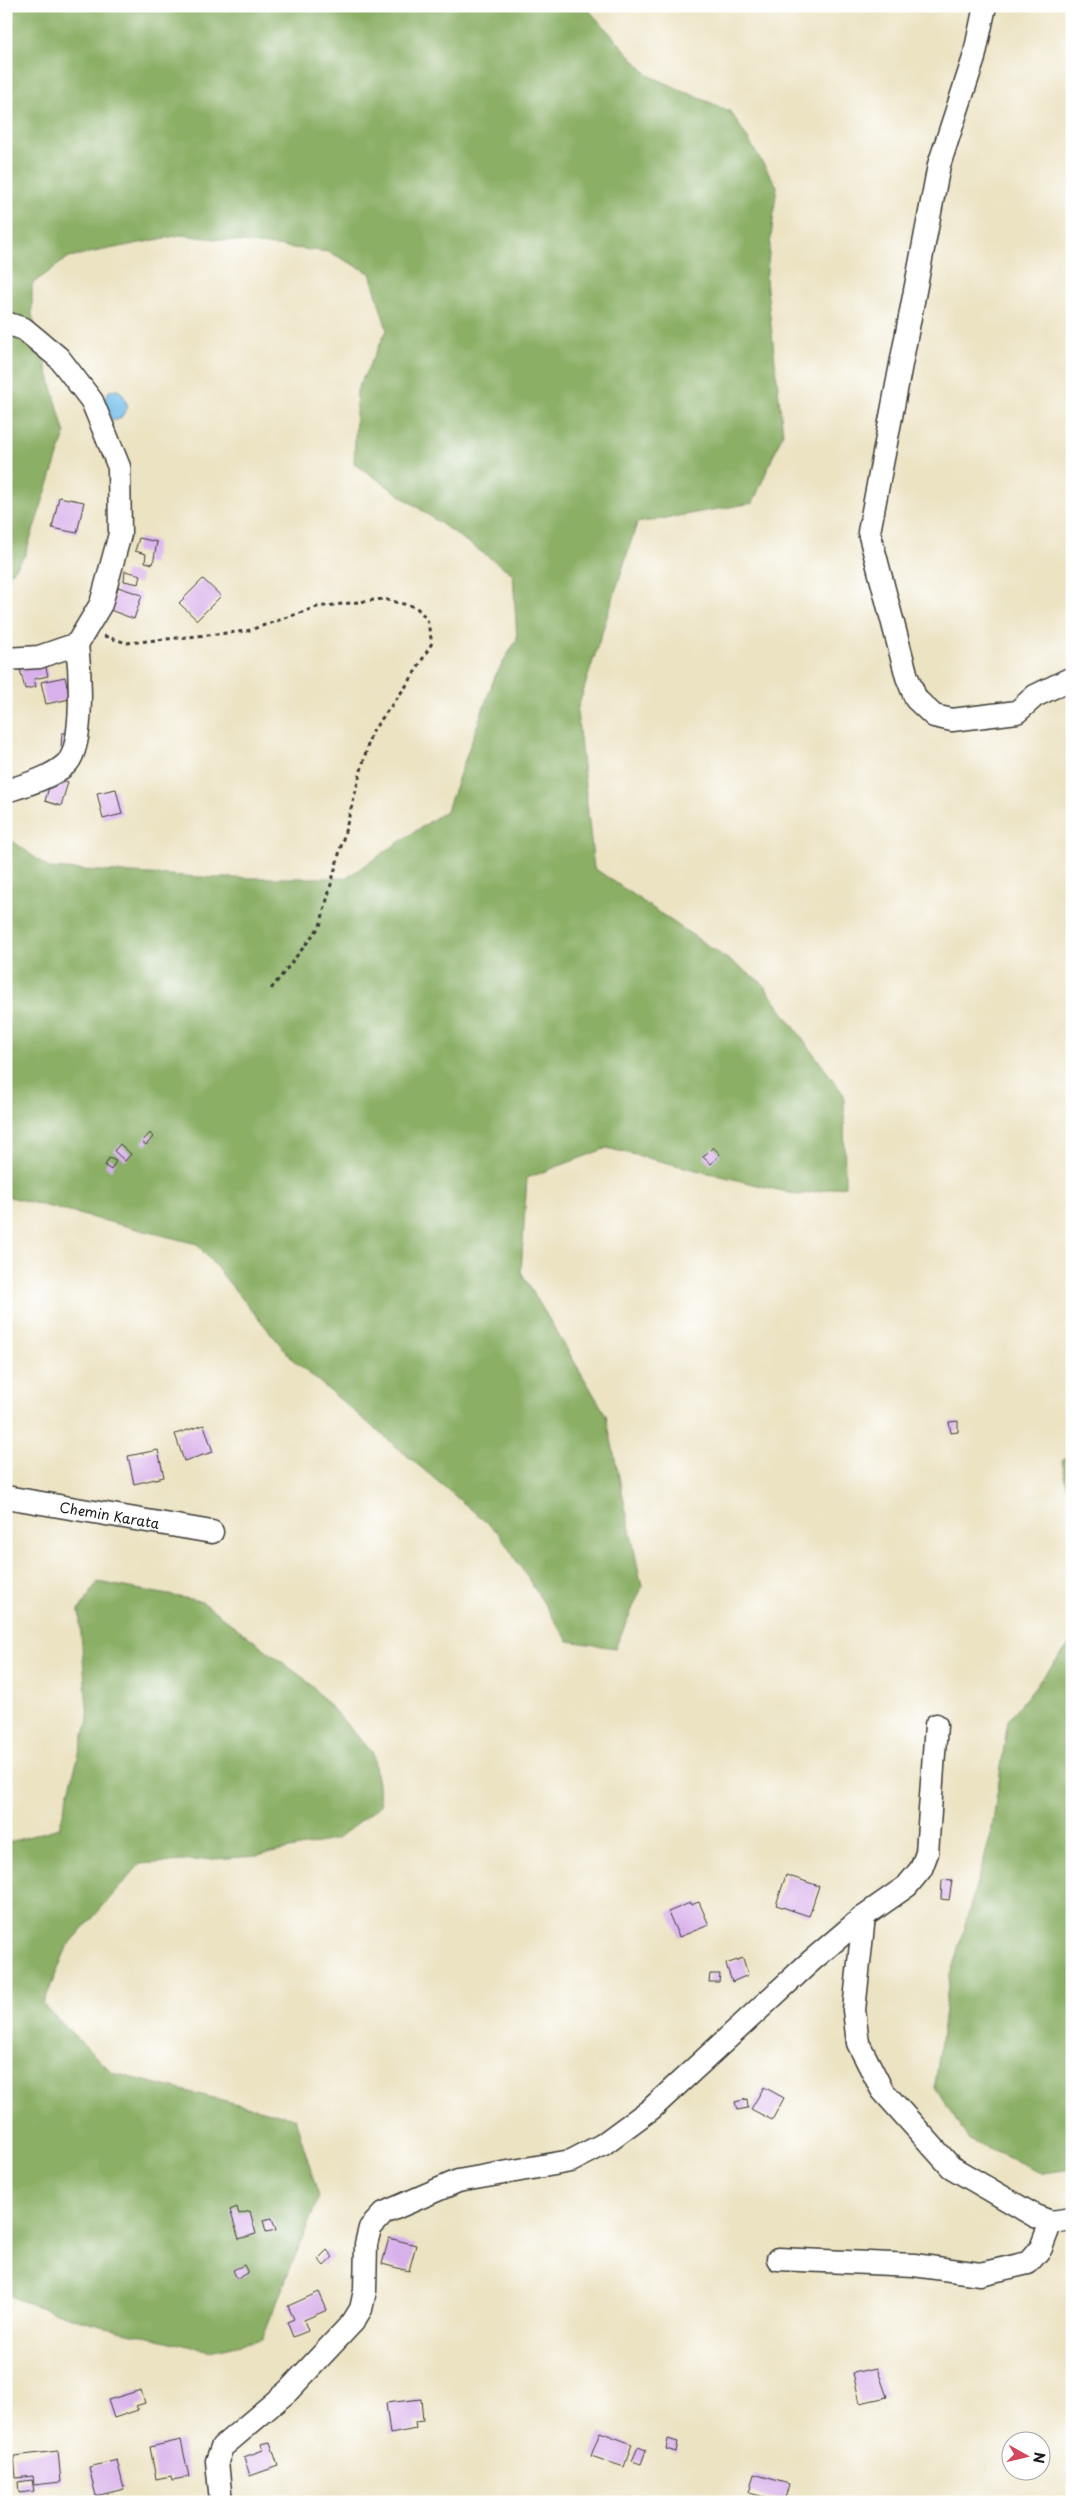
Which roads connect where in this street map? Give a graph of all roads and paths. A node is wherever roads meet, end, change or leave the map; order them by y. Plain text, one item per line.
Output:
1 (985, 6) edge
2 (6, 322) edge
3 (81, 638) junction
4 (6, 659) edge
5 (1072, 678) edge
6 (6, 791) edge
7 (271, 989) dead end
8 (6, 1497) edge
9 (212, 1532) dead end
10 (936, 1725) dead end
11 (864, 1916) junction
12 (1061, 2221) edge
13 (778, 2259) dead end
14 (221, 2502) edge

1 - 5 street
2 - 3 street
3 - 4 street
3 - 6 street
3 - 7 path
8 - 9 street, Chemin Karata
10 - 11 street
11 - 12 street
11 - 14 street
12 - 13 street

